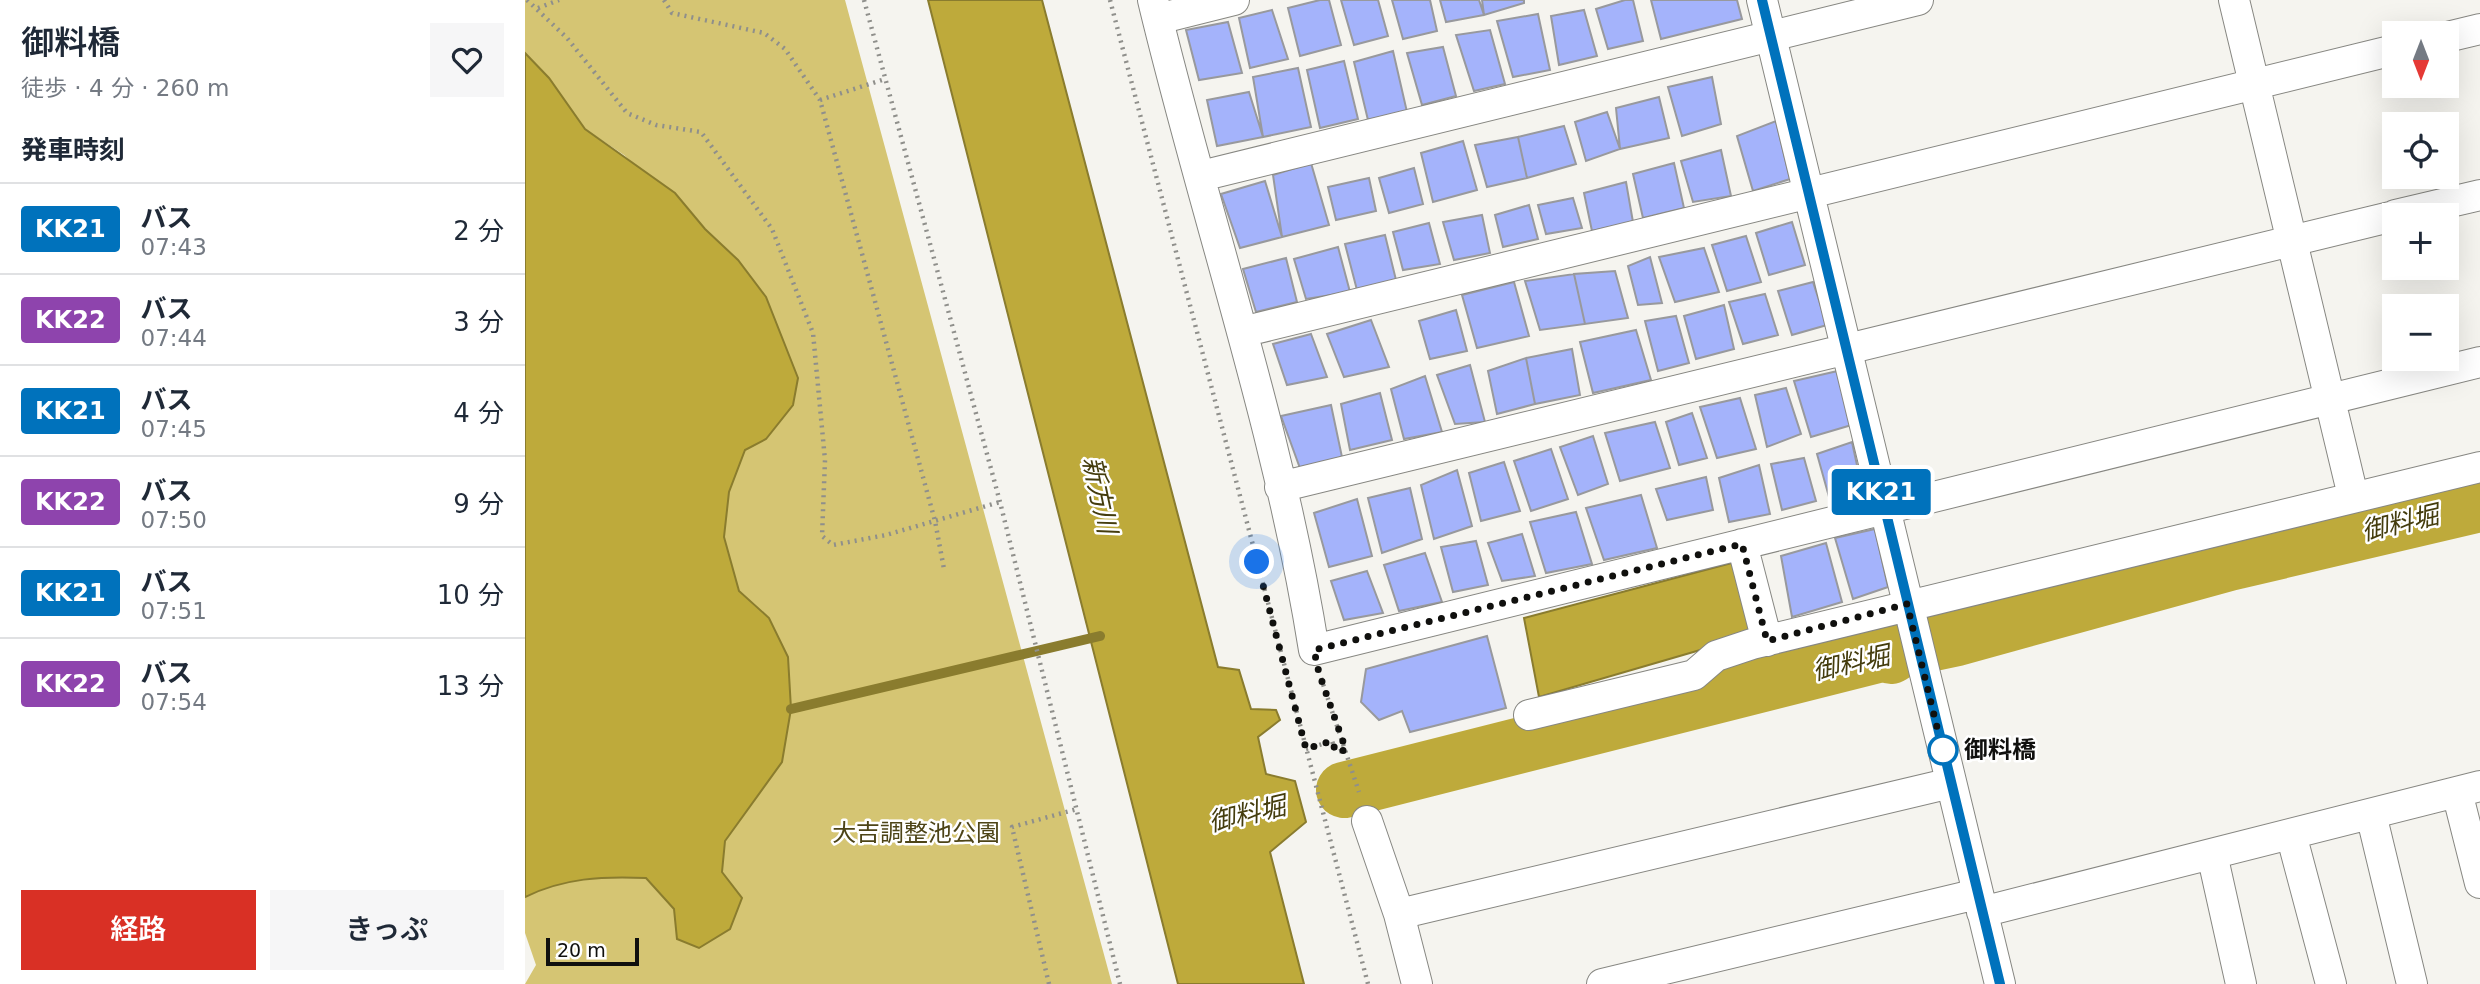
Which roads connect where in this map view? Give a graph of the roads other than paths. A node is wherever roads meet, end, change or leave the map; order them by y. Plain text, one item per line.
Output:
1 (1234, 0) edge
2 (1762, 0) edge
3 (1918, 0) edge
4 (2234, 0) edge
5 (1155, 9) edge
6 (2480, 29) edge
7 (2459, 34) edge
8 (1770, 36) junction
9 (2382, 53) edge
10 (2255, 85) junction
11 (1201, 176) junction
12 (1808, 194) junction
13 (2480, 195) edge
14 (2446, 203) edge
15 (2382, 218) edge
16 (2292, 240) junction
17 (1242, 332) junction
18 (1846, 349) junction
19 (2480, 362) edge
20 (2330, 398) junction
21 (2480, 467) edge
22 (1280, 487) junction
23 (2353, 496) junction
24 (1885, 509) junction
25 (1742, 544) junction
26 (1909, 612) junction
27 (1767, 641) junction
28 (1529, 715) dead end
29 (1951, 783) junction
30 (2469, 789) edge
31 (1365, 813) road end
32 (2371, 814) junction
33 (2291, 834) junction
34 (2212, 854) junction
35 (2480, 883) edge
36 (1980, 903) junction
37 (1399, 914) junction
38 (1417, 984) edge
39 (1602, 984) edge
40 (2000, 984) edge
41 (2241, 984) edge
42 (2331, 984) edge
43 (2412, 984) edge

1 - 5 street
2 - 8 street
3 - 8 street
4 - 10 street
5 - 11 street
6 - 7 street
8 - 11 street
8 - 12 street
9 - 10 street
10 - 12 street
10 - 16 street
11 - 17 street
12 - 17 street
12 - 18 street
13 - 14 street
15 - 16 street
16 - 18 street
16 - 20 street
17 - 22 street
18 - 22 street
18 - 24 street
19 - 20 street
20 - 23 street
20 - 24 street
21 - 23 street
22 - 25 street
23 - 26 street
24 - 25 street
24 - 26 street
25 - 27 street
26 - 27 street
26 - 29 street
27 - 28 street
29 - 36 street
29 - 37 street
30 - 32 street
30 - 35 street
31 - 37 street
32 - 33 street
32 - 43 street
33 - 34 street
33 - 42 street
34 - 36 street
34 - 41 street
36 - 39 street
36 - 40 street
37 - 38 street

